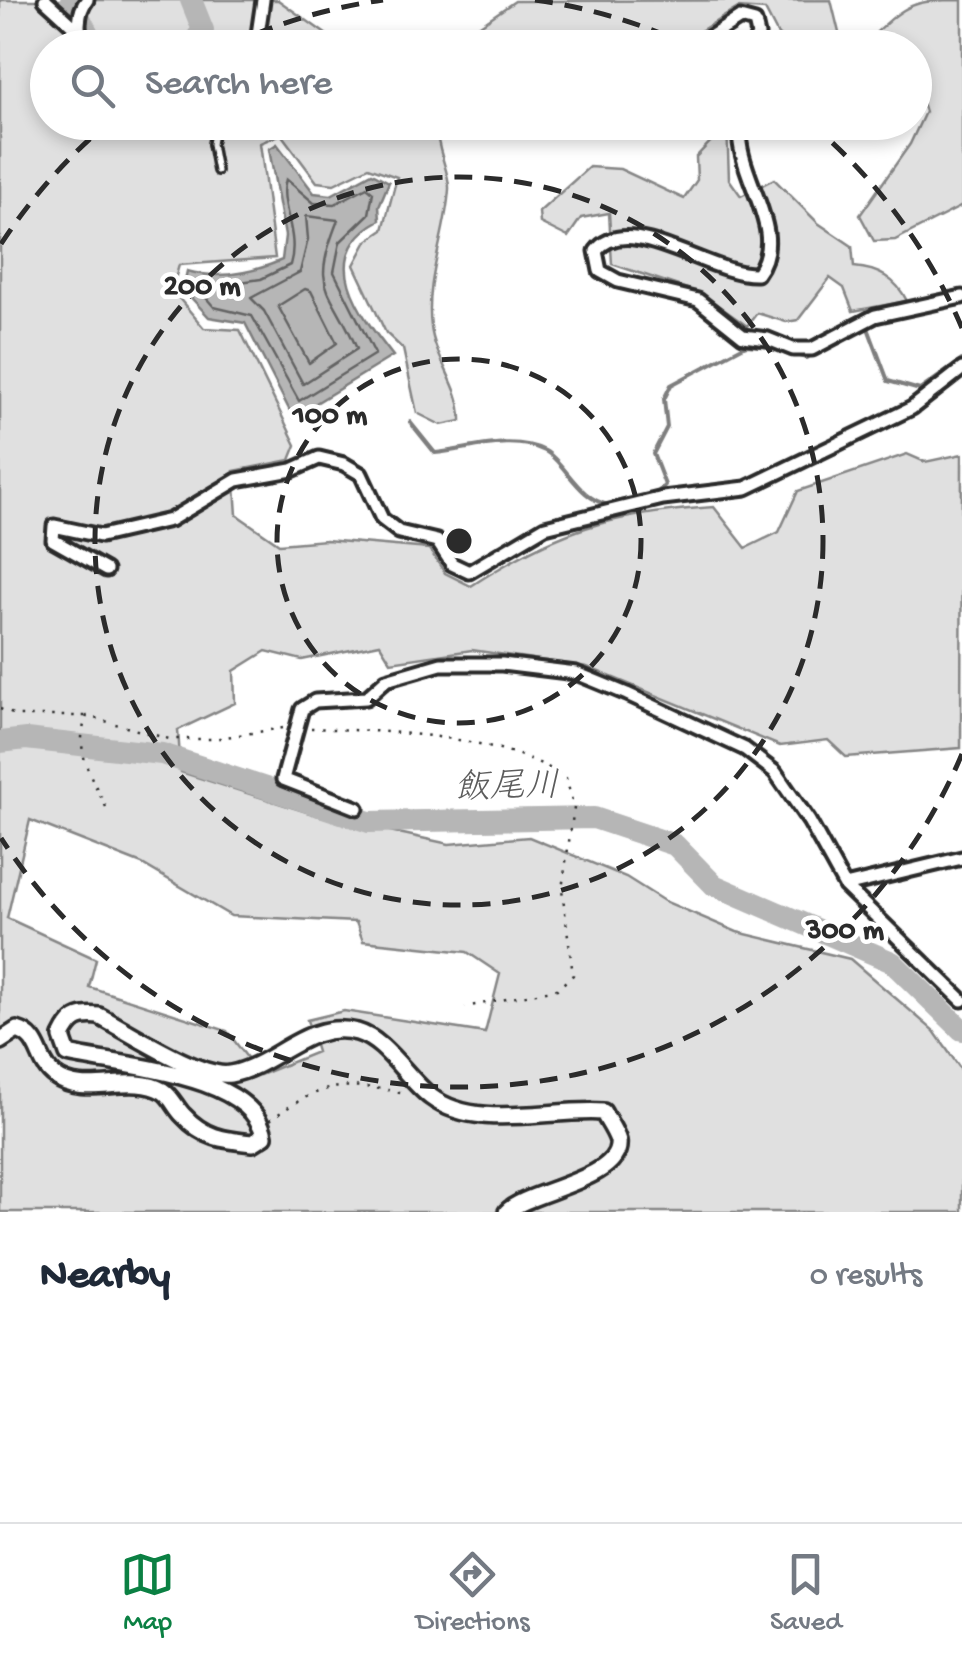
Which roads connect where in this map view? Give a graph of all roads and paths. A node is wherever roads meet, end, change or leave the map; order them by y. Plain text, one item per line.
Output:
1 (45, 0) edge
2 (263, 0) edge
3 (84, 4) edge
4 (80, 28) joint
5 (259, 30) edge
6 (721, 30) edge
7 (757, 30) edge
8 (213, 140) edge
9 (740, 140) edge
10 (217, 171) dead end
11 (962, 297) edge
12 (962, 369) edge
13 (106, 570) dead end
14 (0, 708) edge
15 (88, 716) junction
16 (298, 727) junction
17 (106, 807) dead end
18 (357, 808) dead end
19 (962, 858) edge
20 (845, 886) junction
21 (962, 1000) edge
22 (465, 1007) dead end
23 (0, 1041) edge
24 (432, 1098) junction
25 (262, 1125) junction
26 (507, 1212) edge

1 - 4 street
2 - 5 street
3 - 4 street
6 - 7 street
8 - 10 lane
9 - 11 street
12 - 13 street
14 - 15 path
15 - 16 path
15 - 17 path
16 - 18 street
16 - 20 street
16 - 22 path
19 - 20 street
20 - 21 street
23 - 25 main road
24 - 25 path
24 - 25 main road
24 - 26 main road

